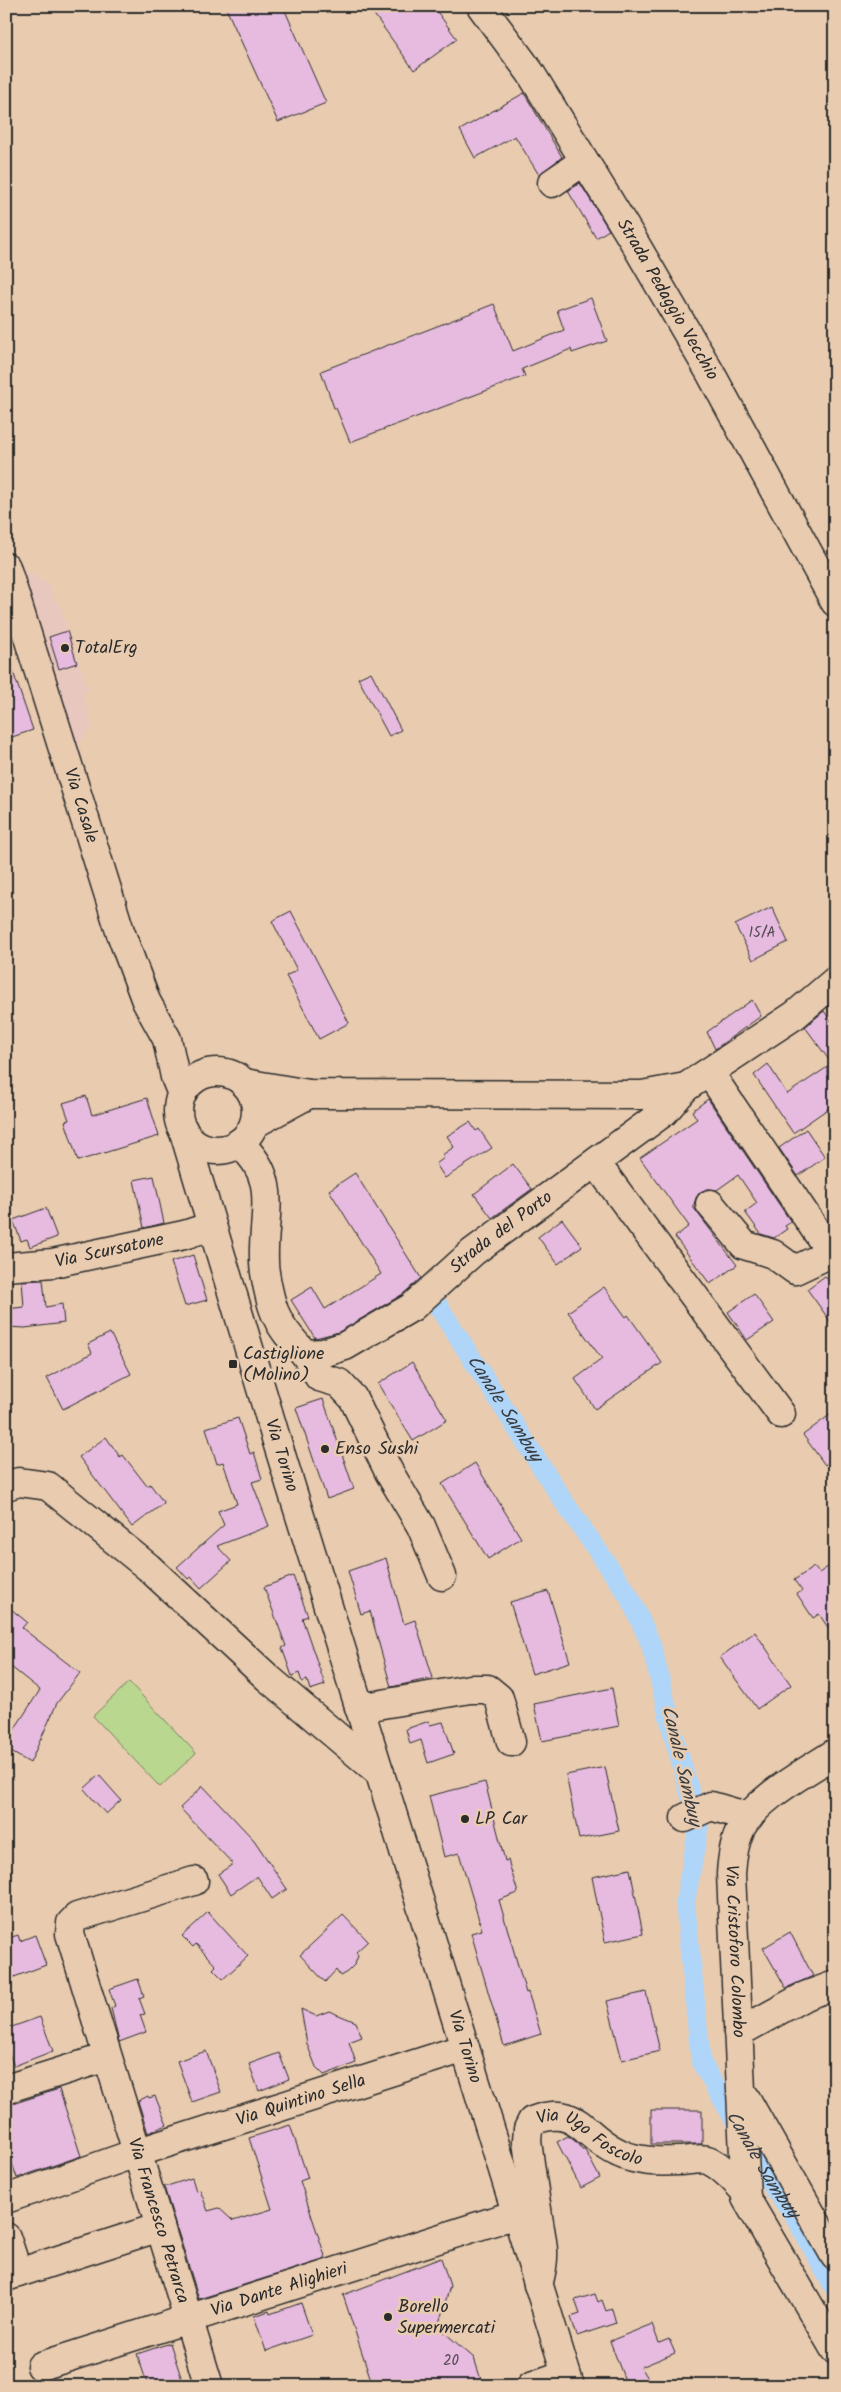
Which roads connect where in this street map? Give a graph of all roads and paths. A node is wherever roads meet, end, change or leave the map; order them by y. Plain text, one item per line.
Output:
1 (481, 6) edge
2 (584, 161) junction
3 (552, 183) dead end
4 (6, 567) edge
5 (835, 602) edge
6 (835, 981) edge
7 (167, 1039) junction
8 (209, 1072) junction
9 (709, 1072) junction
10 (244, 1083) junction
11 (686, 1087) junction
12 (182, 1094) junction
13 (309, 1094) junction
14 (183, 1129) junction
15 (235, 1139) junction
16 (596, 1163) junction
17 (710, 1204) dead end
18 (209, 1215) junction
19 (833, 1256) edge
20 (6, 1267) edge
21 (305, 1354) junction
22 (781, 1414) dead end
23 (6, 1486) edge
24 (442, 1576) dead end
25 (359, 1708) junction
26 (511, 1742) dead end
27 (835, 1753) edge
28 (380, 1773) junction
29 (749, 1817) junction
30 (685, 1818) dead end
31 (194, 1881) dead end
32 (835, 1985) edge
33 (738, 2033) junction
34 (465, 2048) junction
35 (107, 2057) junction
36 (6, 2089) edge
37 (742, 2091) junction
38 (136, 2153) junction
39 (745, 2179) junction
40 (6, 2199) edge
41 (516, 2214) junction
42 (160, 2227) junction
43 (6, 2237) edge
44 (835, 2256) edge
45 (12, 2275) edge
46 (538, 2285) junction
47 (189, 2320) junction
48 (835, 2350) edge
49 (42, 2366) dead end
50 (568, 2380) edge
51 (209, 2386) edge
52 (531, 2386) edge

1 - 2 street, Strada Pedaggio Vecchio
2 - 3 street
2 - 5 street, Strada Pedaggio Vecchio
4 - 7 street, Via Casale
6 - 9 street
7 - 8 street
7 - 12 street
8 - 10 street
8 - 12 street
9 - 11 street
9 - 19 street
10 - 13 street
10 - 15 street
11 - 13 street
11 - 16 street, Strada del Porto
12 - 14 street
13 - 15 street
14 - 15 street
14 - 18 street, Via Torino
15 - 18 street
15 - 21 street
16 - 21 street, Strada del Porto
16 - 22 street
17 - 19 street
18 - 20 street, Via Scursatone
18 - 25 street, Via Torino
21 - 24 street
23 - 28 street
25 - 26 street
25 - 28 street, Via Torino
27 - 29 street, Via Cristoforo Colombo
28 - 34 street, Via Torino
29 - 30 street
29 - 33 street, Via Cristoforo Colombo
31 - 35 street, Via Francesco Petrarca
32 - 33 street
33 - 37 street, Via Cristoforo Colombo
34 - 38 street, Via Quintino Sella
34 - 41 street, Via Torino
35 - 36 street
35 - 38 street, Via Francesco Petrarca
37 - 39 street, Via Cristoforo Colombo
37 - 44 street, Via Cristoforo Colombo
38 - 40 street, Via Quintino Sella
38 - 42 street, Via Francesco Petrarca
39 - 46 street, Via Ugo Foscolo
39 - 48 street
41 - 46 street, Via Torino
41 - 47 street, Via Dante Alighieri
42 - 45 street
42 - 47 street, Via Francesco Petrarca
43 - 45 street
46 - 50 street, Via Torino
47 - 49 street, Via Dante Alighieri
47 - 51 street, Via Francesco Petrarca
50 - 52 street

